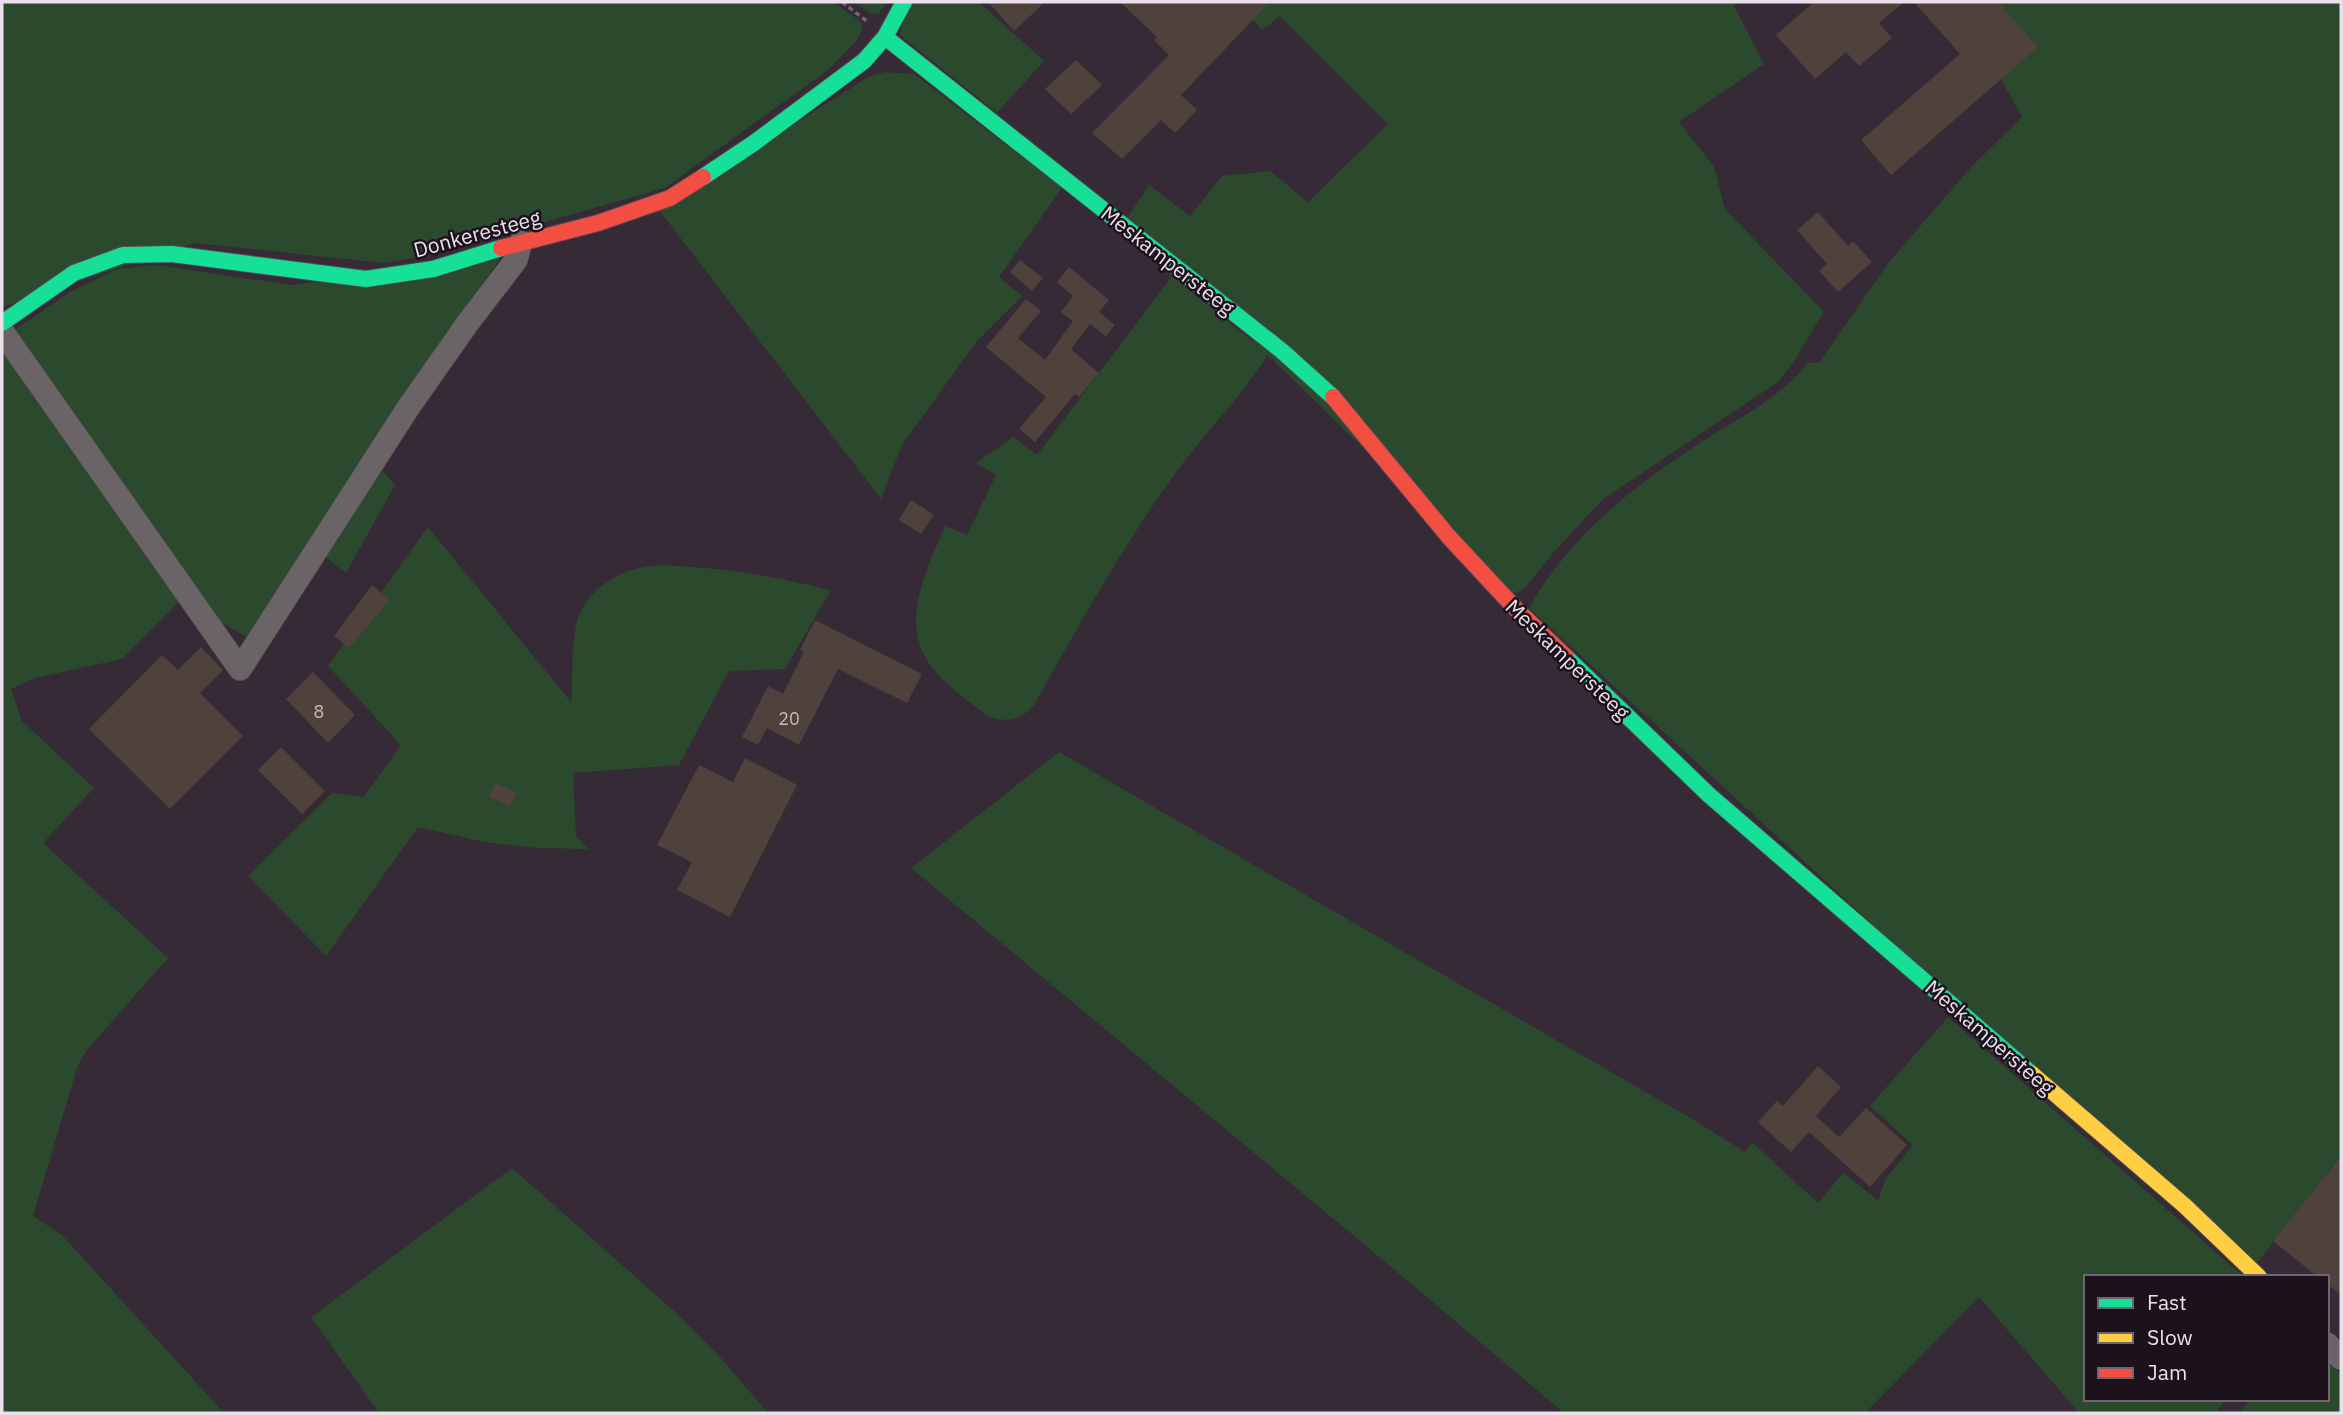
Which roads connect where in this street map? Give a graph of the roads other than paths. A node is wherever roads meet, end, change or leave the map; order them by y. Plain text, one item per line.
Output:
1 (904, 2) edge
2 (885, 37) junction
3 (521, 242) junction
4 (2, 323) edge
5 (2, 331) edge
6 (2257, 1275) edge

1 - 2 street, Donkeresteeg
2 - 3 street, Donkeresteeg
2 - 6 street, Meskampersteeg
3 - 4 street, Donkeresteeg
3 - 5 street

